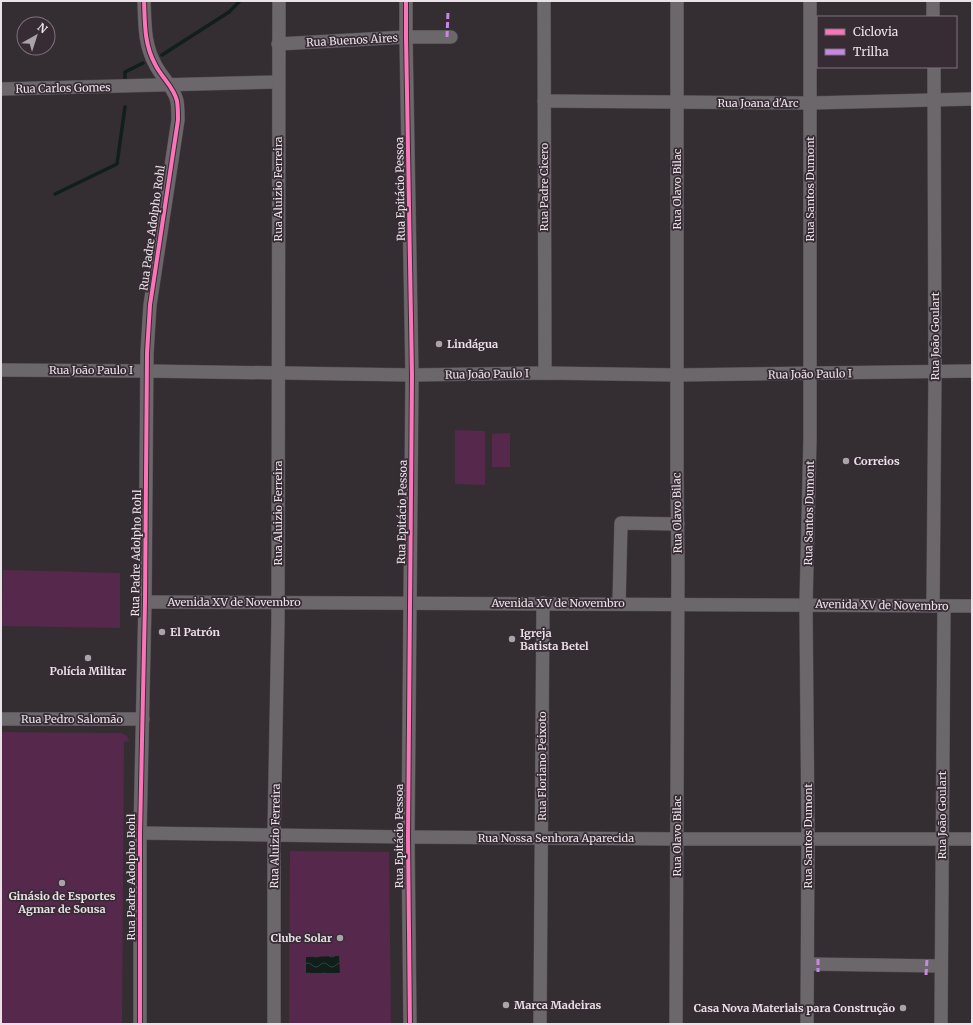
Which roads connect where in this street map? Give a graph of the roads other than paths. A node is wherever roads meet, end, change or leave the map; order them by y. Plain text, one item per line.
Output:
1 (144, 1) edge
2 (279, 1) edge
3 (406, 1) edge
4 (544, 1) edge
5 (677, 1) edge
6 (810, 1) edge
7 (933, 1) edge
8 (933, 16) edge
9 (406, 37) junction
10 (452, 37) dead end
11 (278, 44) junction
12 (934, 68) edge
13 (278, 82) junction
14 (169, 85) junction
15 (1, 89) edge
16 (972, 99) edge
17 (934, 100) junction
18 (544, 101) junction
19 (676, 102) junction
20 (811, 103) junction
21 (1, 370) edge
22 (147, 371) junction
23 (972, 371) edge
24 (935, 372) junction
25 (278, 373) junction
26 (545, 373) junction
27 (810, 374) junction
28 (412, 375) junction
29 (677, 376) junction
30 (678, 524) junction
31 (145, 602) junction
32 (410, 602) junction
33 (278, 603) junction
34 (543, 603) junction
35 (619, 604) junction
36 (678, 604) junction
37 (806, 604) junction
38 (938, 606) junction
39 (972, 606) edge
40 (1, 719) edge
41 (143, 719) junction
42 (140, 833) junction
43 (274, 835) junction
44 (408, 837) junction
45 (541, 837) junction
46 (808, 838) junction
47 (942, 838) junction
48 (677, 839) junction
49 (972, 839) edge
50 (808, 964) junction
51 (941, 966) junction
52 (140, 1024) edge
53 (274, 1024) edge
54 (410, 1024) edge
55 (540, 1024) edge
56 (676, 1024) edge
57 (807, 1024) edge
58 (941, 1024) edge

1 - 14 street, Rua Padre Adolpho Rohl
2 - 11 street, Rua Aluizio Ferreira
3 - 9 street, Rua Epitácio Pessoa
4 - 18 street, Rua Padre Cicero
5 - 19 street, Rua Olavo Bilac
6 - 20 street, Rua Santos Dumont
7 - 8 street
9 - 10 street, Rua Buenos Aires
9 - 11 street, Rua Buenos Aires
9 - 28 street, Rua Epitácio Pessoa
11 - 13 street, Rua Aluizio Ferreira
12 - 17 street, Rua João Goulart
13 - 14 street
13 - 25 street, Rua Aluizio Ferreira
14 - 15 street, Rua Carlos Gomes
14 - 22 street, Rua Padre Adolpho Rohl
16 - 17 street, Rua Joana d'Arc
17 - 20 street, Rua Joana d'Arc
17 - 24 street, Rua João Goulart
18 - 19 street, Rua Joana d'Arc
18 - 26 street, Rua Padre Cicero
19 - 20 street, Rua Joana d'Arc
19 - 29 street, Rua Olavo Bilac
20 - 27 street, Rua Santos Dumont
21 - 22 street, Rua João Paulo I
22 - 25 street, Rua João Paulo I
22 - 31 street, Rua Padre Adolpho Rohl
23 - 24 street, Rua João Paulo I
24 - 27 street, Rua João Paulo I
24 - 38 street, Rua João Goulart
25 - 28 street, Rua João Paulo I
25 - 33 street, Rua Aluizio Ferreira
26 - 28 street, Rua João Paulo I
26 - 29 street, Rua João Paulo I
27 - 29 street, Rua João Paulo I
27 - 37 street, Rua Santos Dumont
28 - 32 street, Rua Epitácio Pessoa
29 - 30 street, Rua Olavo Bilac
30 - 35 street
30 - 36 street, Rua Olavo Bilac
31 - 33 street, Avenida XV de Novembro
31 - 41 street, Rua Padre Adolpho Rohl
32 - 33 street, Avenida XV de Novembro
32 - 34 street, Avenida XV de Novembro
32 - 44 street, Rua Epitácio Pessoa
33 - 43 street, Rua Aluizio Ferreira
34 - 35 street, Avenida XV de Novembro
34 - 45 street, Rua Floriano Peixoto
35 - 36 street, Avenida XV de Novembro
36 - 37 street, Avenida XV de Novembro
36 - 48 street, Rua Olavo Bilac
37 - 38 street, Avenida XV de Novembro
37 - 46 street, Rua Santos Dumont
38 - 39 street, Avenida XV de Novembro
38 - 47 street, Rua João Goulart
40 - 41 street, Rua Pedro Salomão
41 - 42 street, Rua Padre Adolpho Rohl
42 - 43 street, Rua Nossa Senhora Aparecida
42 - 52 street, Rua Padre Adolpho Rohl
43 - 44 street, Rua Nossa Senhora Aparecida
43 - 53 street, Rua Aluizio Ferreira
44 - 45 street, Rua Nossa Senhora Aparecida
44 - 54 street, Rua Epitácio Pessoa
45 - 48 street, Rua Nossa Senhora Aparecida
45 - 55 street, Rua Floriano Peixoto
46 - 47 street, Rua Nossa Senhora Aparecida
46 - 48 street, Rua Nossa Senhora Aparecida
46 - 50 street, Rua Santos Dumont
47 - 49 street, Rua Nossa Senhora Aparecida
47 - 51 street, Rua João Goulart
48 - 56 street, Rua Olavo Bilac
50 - 51 street
50 - 57 street, Rua Santos Dumont
51 - 58 street, Rua João Goulart

